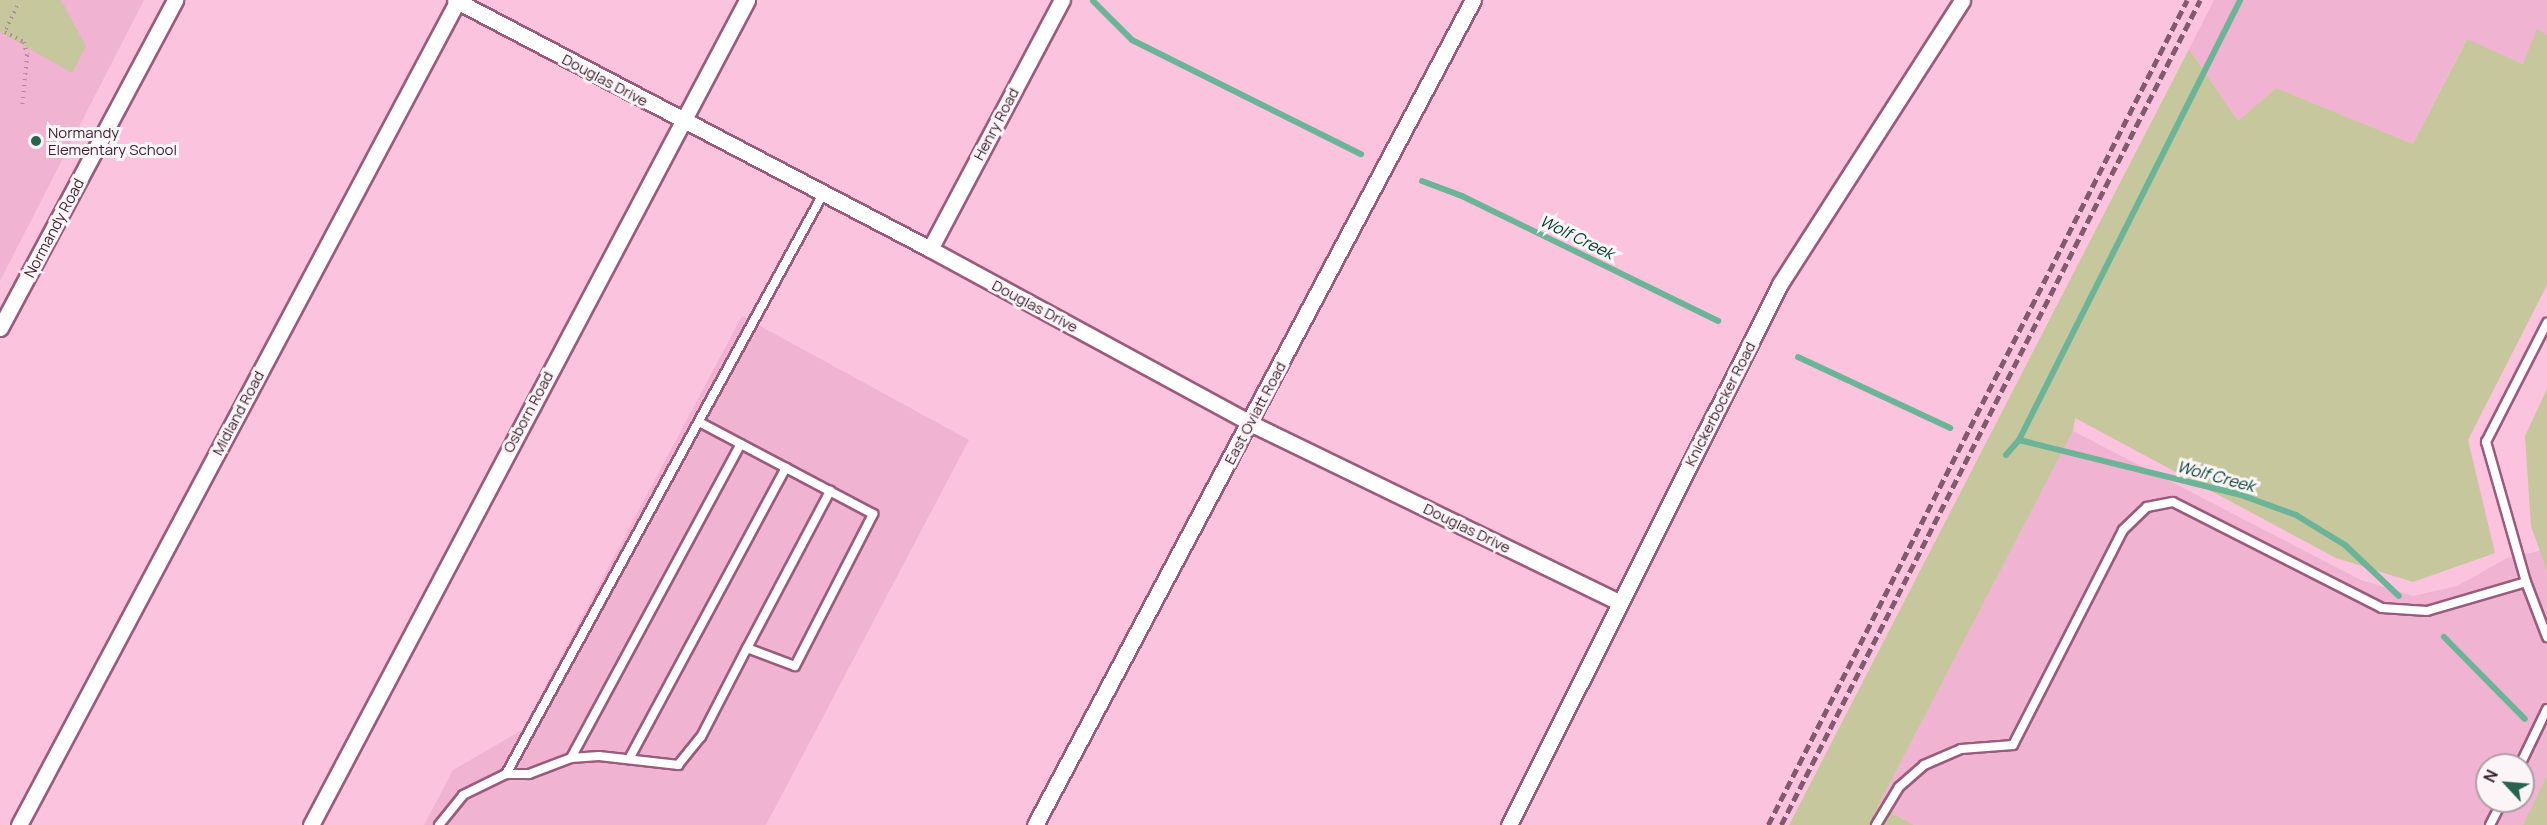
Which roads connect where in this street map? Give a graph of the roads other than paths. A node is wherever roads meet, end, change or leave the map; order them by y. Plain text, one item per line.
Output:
1 (175, 0) edge
2 (456, 0) edge
3 (747, 0) edge
4 (1062, 0) edge
5 (1473, 0) edge
6 (1962, 0) edge
7 (681, 121) junction
8 (823, 194) junction
9 (930, 249) junction
10 (2547, 323) edge
11 (0, 328) edge
12 (699, 422) junction
13 (1250, 423) junction
14 (741, 444) junction
15 (786, 468) junction
16 (830, 491) junction
17 (2526, 582) junction
18 (1620, 603) junction
19 (2547, 638) edge
20 (747, 648) junction
21 (2547, 710) edge
22 (2526, 753) edge
23 (571, 759) junction
24 (629, 759) junction
25 (506, 774) junction
26 (19, 825) edge
27 (311, 825) edge
28 (439, 825) edge
29 (1035, 825) edge
30 (1509, 825) edge
31 (1876, 825) edge

1 - 11 street, Normandy Road
2 - 7 street, Douglas Drive
2 - 26 street, Midland Road
3 - 7 street, Osborn Road
4 - 9 street, Henry Road
5 - 13 street, East Oviatt Road
6 - 18 street, Knickerbocker Road
7 - 8 street, Douglas Drive
7 - 27 street, Osborn Road
8 - 9 street, Douglas Drive
8 - 12 lane
9 - 13 street, Douglas Drive
10 - 17 lane
12 - 14 lane
12 - 25 lane
13 - 18 street, Douglas Drive
13 - 29 street, East Oviatt Road
14 - 15 lane
14 - 23 lane
15 - 16 lane
15 - 24 lane
16 - 20 lane
16 - 20 lane
17 - 19 lane
17 - 31 lane
18 - 30 street, Knickerbocker Road
20 - 24 lane
21 - 22 lane
23 - 24 lane
23 - 25 lane
25 - 28 lane

